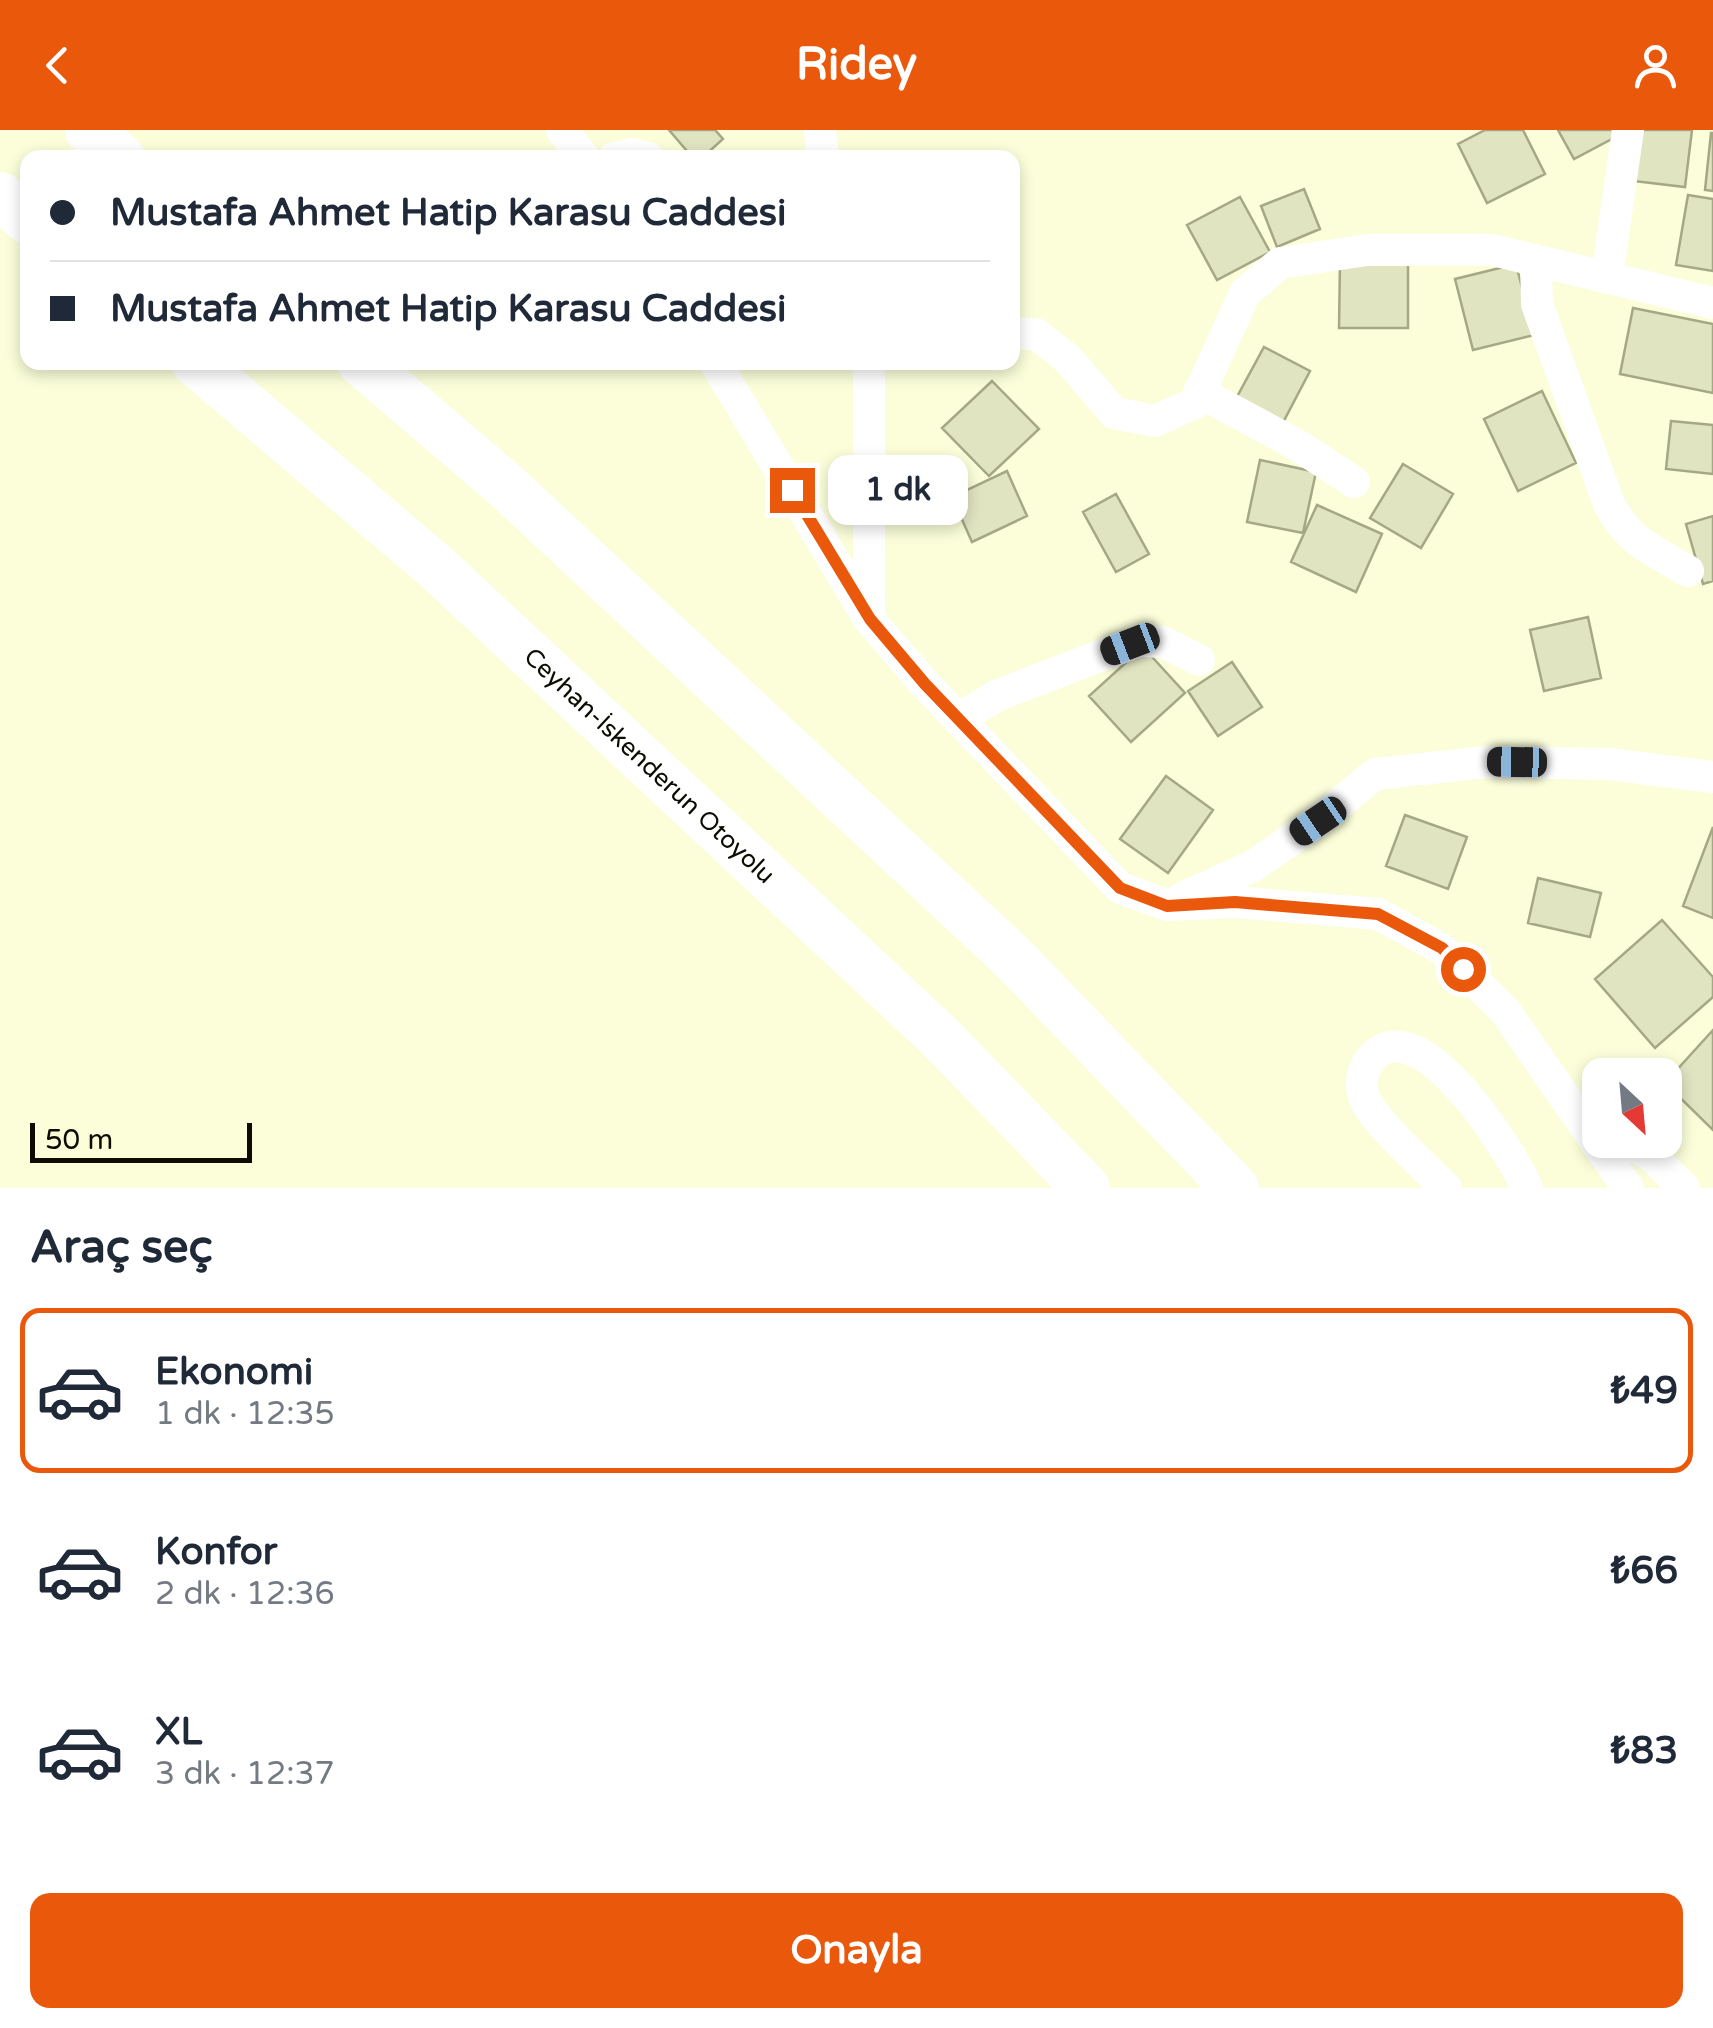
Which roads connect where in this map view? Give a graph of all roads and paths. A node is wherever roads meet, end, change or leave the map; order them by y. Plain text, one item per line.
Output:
1 (88, 130) edge
2 (1628, 130) edge
3 (112, 150) edge
4 (0, 196) edge
5 (20, 213) edge
6 (1536, 260) junction
7 (1607, 278) junction
8 (1713, 303) edge
9 (1020, 333) edge
10 (204, 370) edge
11 (371, 370) edge
12 (720, 370) edge
13 (869, 370) edge
14 (1200, 392) junction
15 (1354, 482) dead end
16 (1688, 571) dead end
17 (870, 619) junction
18 (1199, 660) dead end
19 (958, 719) junction
20 (1713, 777) edge
21 (1167, 906) junction
22 (1582, 1111) edge
23 (1611, 1158) edge
24 (1655, 1158) edge
25 (1086, 1188) edge
26 (1235, 1188) edge
27 (1446, 1188) edge
28 (1527, 1188) edge
29 (1628, 1188) edge
30 (1684, 1188) edge

1 - 3 highway
2 - 7 street
4 - 5 highway
6 - 7 street
6 - 14 street
6 - 16 street
7 - 8 street
9 - 14 street
10 - 25 highway, Ceyhan-İskenderun Otoyolu
11 - 26 highway
12 - 17 street
13 - 17 street
14 - 15 street
17 - 19 street
18 - 19 street
19 - 21 street
20 - 21 street
21 - 22 street
23 - 29 street
24 - 30 street
27 - 28 street

